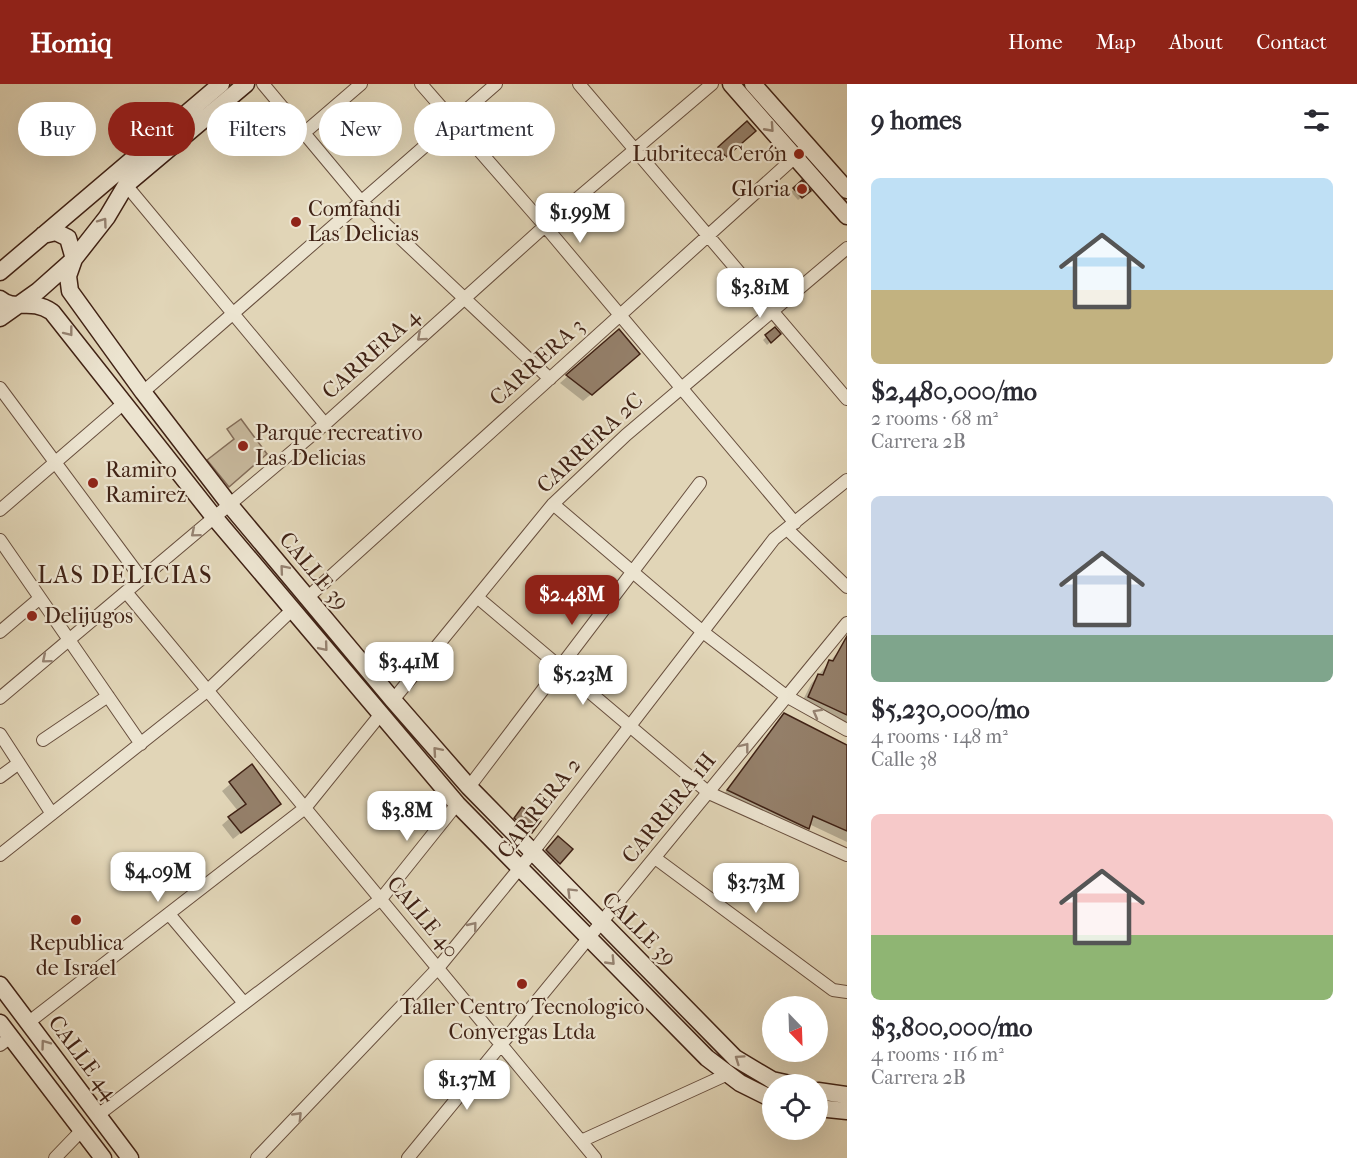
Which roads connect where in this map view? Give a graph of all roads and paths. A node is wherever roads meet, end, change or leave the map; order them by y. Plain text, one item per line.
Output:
1 (222, 84) edge
2 (246, 84) edge
3 (263, 84) edge
4 (361, 84) edge
5 (421, 84) edge
6 (496, 84) edge
7 (579, 84) edge
8 (712, 84) edge
9 (731, 84) edge
10 (753, 84) edge
11 (278, 102) edge
12 (437, 102) edge
13 (475, 102) edge
14 (307, 130) edge
15 (307, 137) edge
16 (635, 150) junction
17 (414, 154) edge
18 (484, 156) edge
19 (795, 156) junction
20 (126, 185) junction
21 (847, 190) edge
22 (360, 200) junction
23 (847, 216) edge
24 (546, 226) junction
25 (43, 235) junction
26 (708, 236) junction
27 (847, 248) edge
28 (74, 259) junction
29 (0, 272) edge
30 (465, 297) junction
31 (0, 298) edge
32 (23, 303) junction
33 (772, 311) junction
34 (233, 315) junction
35 (620, 315) junction
36 (0, 318) edge
37 (550, 379) junction
38 (0, 388) edge
39 (681, 389) junction
40 (143, 392) junction
41 (847, 399) edge
42 (124, 404) junction
43 (325, 424) junction
44 (55, 462) junction
45 (847, 480) edge
46 (700, 483) dead end
47 (230, 504) junction
48 (553, 504) junction
49 (0, 510) edge
50 (214, 517) junction
51 (791, 526) junction
52 (0, 540) edge
53 (633, 572) junction
54 (141, 578) junction
55 (847, 587) edge
56 (126, 592) junction
57 (477, 597) junction
58 (40, 598) junction
59 (308, 598) junction
60 (292, 609) junction
61 (847, 623) edge
62 (0, 632) edge
63 (703, 632) junction
64 (69, 640) junction
65 (560, 667) junction
66 (208, 690) junction
67 (108, 696) junction
68 (786, 696) junction
69 (0, 698) edge
70 (393, 700) junction
71 (380, 715) junction
72 (630, 726) junction
73 (847, 730) edge
74 (0, 734) edge
75 (43, 740) dead end
76 (141, 744) junction
77 (19, 763) junction
78 (0, 777) edge
79 (469, 787) junction
80 (709, 793) junction
81 (457, 804) junction
82 (305, 808) junction
83 (52, 814) junction
84 (532, 853) junction
85 (0, 855) edge
86 (847, 855) edge
87 (654, 858) junction
88 (520, 868) junction
89 (381, 899) junction
90 (169, 914) junction
91 (602, 923) junction
92 (589, 938) junction
93 (438, 968) junction
94 (0, 985) edge
95 (847, 992) edge
96 (244, 1003) junction
97 (29, 1022) junction
98 (0, 1023) edge
99 (5, 1041) edge
100 (502, 1044) junction
101 (728, 1074) junction
102 (762, 1074) edge
103 (68, 1076) junction
104 (51, 1089) junction
105 (762, 1094) edge
106 (98, 1115) junction
107 (82, 1130) junction
108 (581, 1141) junction
109 (55, 1158) edge
110 (103, 1158) edge
111 (130, 1158) edge
112 (257, 1158) edge
113 (408, 1158) edge
114 (595, 1158) edge

1 - 25 street
2 - 20 street
3 - 11 street
4 - 14 street
5 - 12 street
6 - 13 street
7 - 16 street
8 - 16 street, CARRERA 4
9 -> 19 street
10 - 21 street
15 - 22 street
16 - 24 street, CARRERA 4
16 - 26 street
17 - 22 street
18 - 24 street
19 - 23 street
19 - 26 street, CARRERA 3
28 -> 20 street
20 - 34 street
22 - 30 street
22 - 34 street
24 - 30 street, CARRERA 4
24 - 35 street
25 - 28 street
25 - 29 street
26 - 33 street
26 - 35 street, CARRERA 3
27 - 33 street, CARRERA 2C
28 - 32 street
28 - 40 street, CALLE 39
30 - 37 street
30 -> 43 street, CARRERA 4
31 - 32 street, CALLE 39
32 - 36 street
32 -> 42 street, CALLE 39
33 - 39 street, CARRERA 2C
33 - 41 street
34 - 40 street
34 - 43 street
35 - 37 street, CARRERA 3
35 - 39 street
37 - 59 street, CARRERA 3
38 - 44 street
39 - 48 street, CARRERA 2C
39 - 51 street
40 - 47 street, CALLE 39
42 - 44 street
42 - 50 street, CALLE 39
43 - 47 street, CARRERA 4
44 - 49 street
44 - 54 street
45 - 51 street, CARRERA 2
46 - 53 street
47 - 50 street, CARRERA 4
59 -> 47 street, CALLE 39
48 - 53 street
48 - 57 street, CARRERA 2C
50 -> 54 street, CARRERA 4
50 - 60 street, CALLE 39
51 - 55 street
51 - 63 street, CARRERA 2
52 - 58 street
53 - 63 street
53 - 65 street
54 - 56 street, CARRERA 4
56 - 64 street, CARRERA 4
56 - 66 street, CALLE 40
57 - 65 street
57 - 70 street, CARRERA 2C
58 - 62 street
58 - 64 street
59 - 70 street, CALLE 39
60 - 66 street
60 -> 71 street, CALLE 39
61 - 68 street, CARRERA 1H
63 - 68 street
63 - 72 street, CARRERA 2
64 - 67 street
64 -> 69 street, CARRERA 4
65 - 72 street
65 - 79 street
66 - 76 street
66 - 82 street, CALLE 40
67 - 75 street
67 - 76 street
73 -> 68 street
80 -> 68 street, CARRERA 1H
79 -> 70 street, CALLE 39
71 - 81 street, CALLE 39
71 - 82 street
72 - 80 street
72 - 84 street, CARRERA 2
74 - 77 street
76 - 83 street
77 - 78 street
77 - 83 street
79 - 84 street, CALLE 39
80 - 86 street
80 - 87 street, CARRERA 1H
81 - 88 street, CALLE 39
81 - 89 street
82 - 89 street, CALLE 40
82 - 90 street
83 - 85 street
84 - 88 street, CARRERA 2
91 -> 84 street, CALLE 39
87 - 91 street, CARRERA 1H
87 - 95 street
88 - 92 street, CALLE 39
93 -> 88 street, CARRERA 2
89 - 93 street, CALLE 40
89 - 96 street
90 - 96 street
90 - 97 street
91 - 92 street, CARRERA 1H
102 -> 91 street, CALLE 39
92 - 100 street, CARRERA 1H
92 -> 101 street, CALLE 39
93 - 100 street, CALLE 40
112 -> 93 street, CARRERA 2
94 - 97 street, CALLE 44
96 - 106 street
103 -> 97 street, CALLE 44
98 - 99 street, CALLE 44
99 - 104 street, CALLE 44
100 - 108 street, CALLE 40
100 - 113 street, CARRERA 1H
101 - 105 street, CALLE 39
101 - 108 street
103 - 104 street
103 - 106 street, CALLE 44
104 - 107 street, CALLE 44
106 - 111 street, CALLE 44
107 - 109 street
107 - 110 street, CALLE 44
108 - 114 street, CALLE 40

